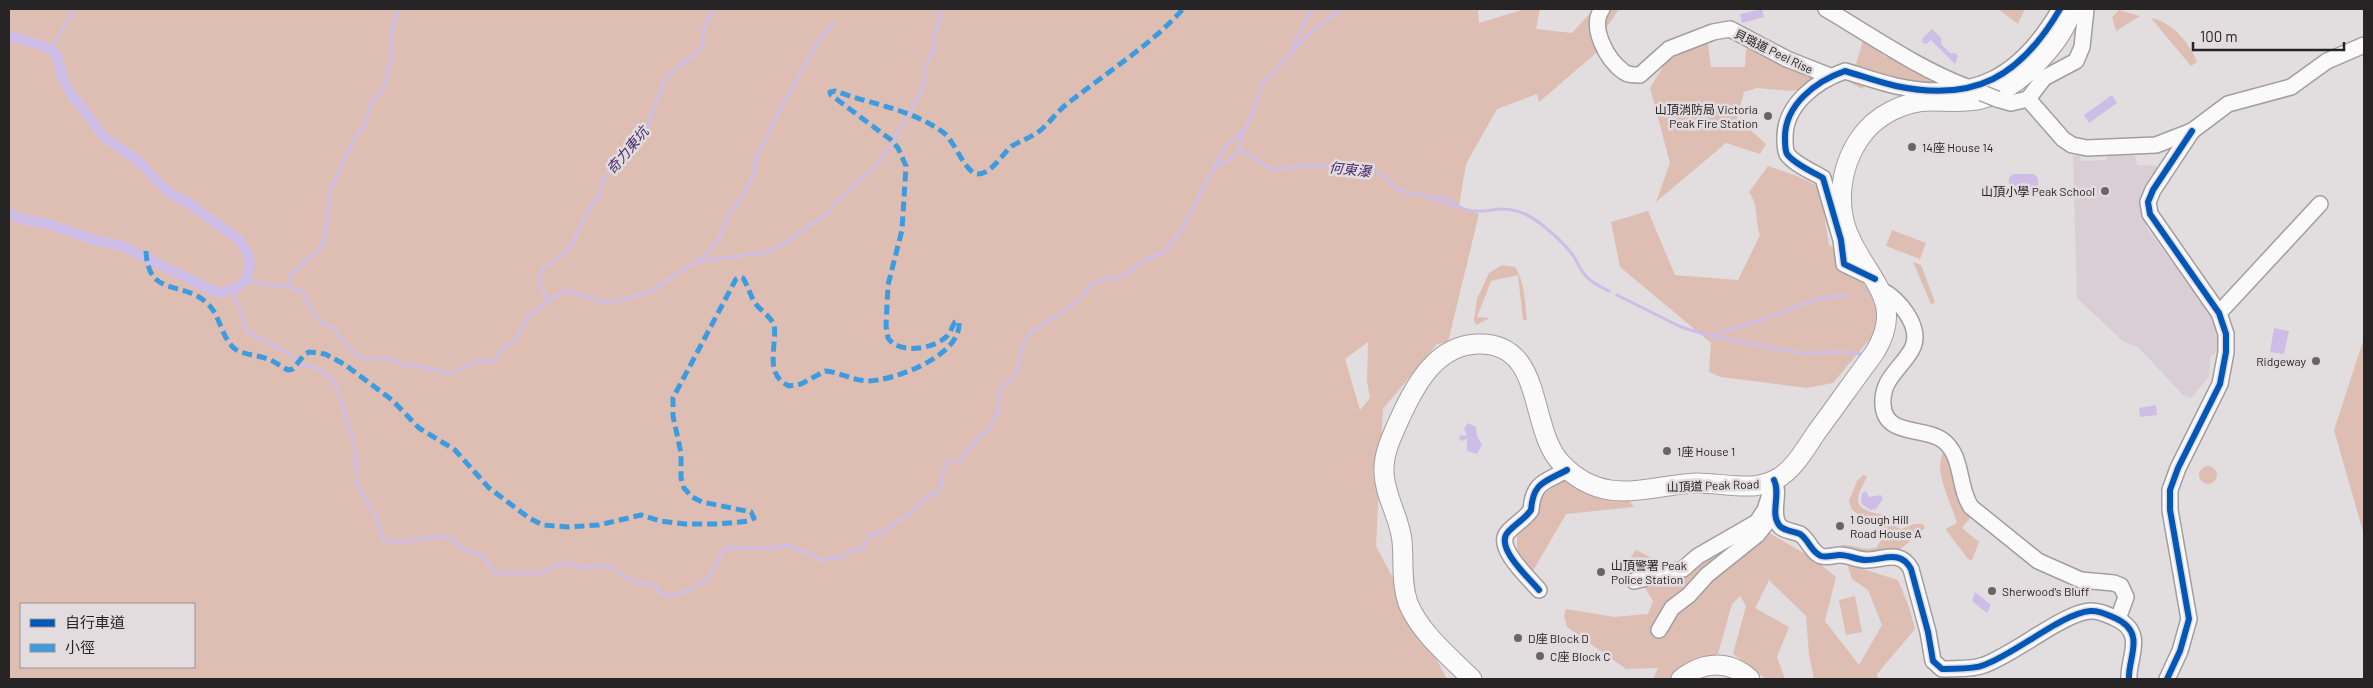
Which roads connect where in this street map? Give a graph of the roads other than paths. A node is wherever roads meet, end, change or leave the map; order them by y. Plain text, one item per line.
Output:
1 (1602, 9) edge
2 (1826, 9) edge
3 (2060, 9) edge
4 (2072, 9) edge
5 (2086, 9) edge
6 (2364, 45) edge
7 (1855, 74) junction
8 (1830, 76) junction
9 (1976, 91) junction
10 (2028, 99) junction
11 (1909, 104) junction
12 (2192, 131) junction
13 (2320, 204) dead end
14 (1878, 285) junction
15 (2219, 313) junction
16 (1567, 470) junction
17 (1774, 480) junction
18 (1776, 508) junction
19 (1634, 580) dead end
20 (1539, 590) dead end
21 (2118, 620) junction
22 (1659, 630) dead end
23 (1472, 679) edge
24 (1681, 679) edge
25 (1750, 679) edge
26 (2129, 679) edge
27 (2167, 679) edge

1 - 8 street, 貝璐道 Peel Rise
2 - 9 street
3 - 9 street
4 - 11 main road, 山頂道 Peak Road
5 - 10 street
6 - 12 street
7 - 8 street
7 - 9 street
7 - 11 street
8 - 14 street
9 - 10 street, bridge
10 - 12 street
11 - 14 main road, 山頂道 Peak Road
12 - 15 street
13 - 15 street
14 - 17 main road, 山頂道 Peak Road
14 - 21 street
15 - 27 street
16 - 17 main road, 山頂道 Peak Road
16 - 20 street
16 - 23 main road, 山頂道 Peak Road
17 - 18 street
17 - 19 street
18 - 21 street
18 - 22 street
21 - 26 street
24 - 25 main road

